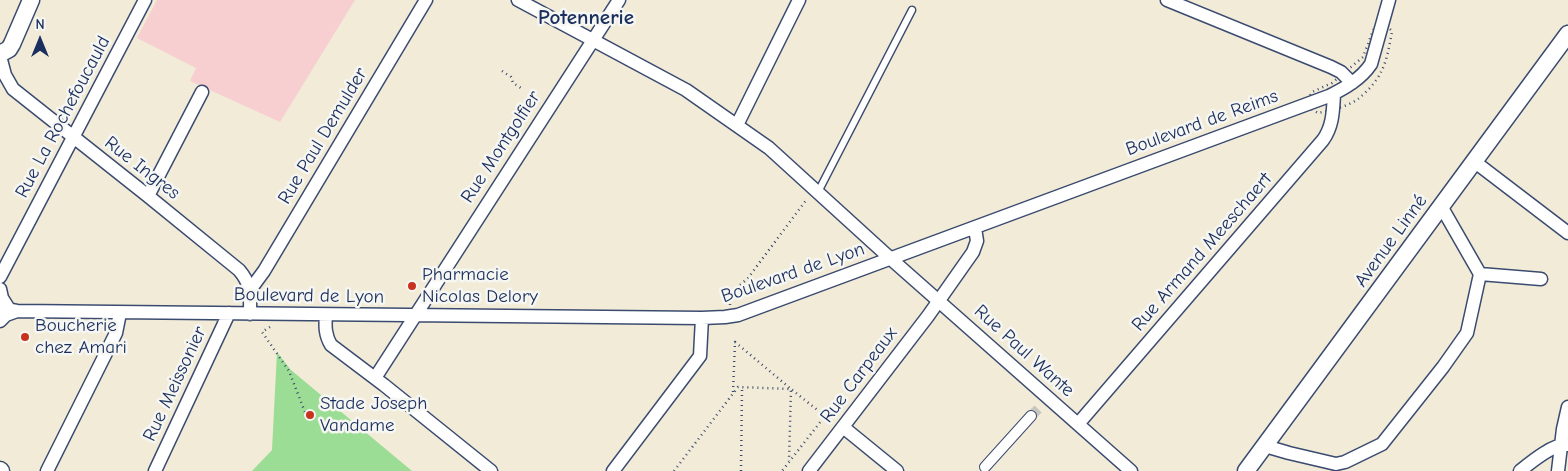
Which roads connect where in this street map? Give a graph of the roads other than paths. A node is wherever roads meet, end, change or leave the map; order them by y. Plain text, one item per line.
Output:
1 (31, 0) edge
2 (145, 0) edge
3 (426, 0) edge
4 (518, 0) edge
5 (619, 0) edge
6 (798, 0) edge
7 (1167, 0) edge
8 (1389, 0) edge
9 (912, 10) dead end
10 (593, 40) junction
11 (1566, 40) edge
12 (0, 55) edge
13 (1352, 83) junction
14 (202, 92) dead end
15 (1334, 94) junction
16 (737, 125) junction
17 (73, 137) junction
18 (1475, 162) junction
19 (817, 190) junction
20 (148, 196) junction
21 (1441, 206) junction
22 (975, 228) junction
23 (1568, 233) edge
24 (891, 259) junction
25 (1480, 274) junction
26 (0, 278) edge
27 (1541, 279) dead end
28 (0, 289) edge
29 (250, 290) junction
30 (939, 301) junction
31 (9, 310) edge
32 (120, 313) junction
33 (229, 314) junction
34 (250, 314) junction
35 (326, 314) junction
36 (414, 315) junction
37 (702, 318) junction
38 (0, 320) edge
39 (375, 378) junction
40 (1568, 407) edge
41 (1031, 416) tunnel mouth
42 (1078, 424) junction
43 (843, 427) junction
44 (1565, 445) edge
45 (1265, 446) junction
46 (985, 467) dead end
47 (1337, 468) edge
48 (47, 471) edge
49 (155, 471) edge
50 (491, 471) edge
51 (613, 471) edge
52 (809, 471) edge
53 (897, 471) edge
54 (1131, 471) edge
55 (1246, 471) edge
56 (1520, 471) edge
57 (1558, 471) edge

1 - 12 street
2 - 17 street, Rue La Rochefoucauld
3 - 29 street, Rue Paul Demulder
4 - 10 street, Rue Paul Wante
5 - 10 street, Rue Montgolfier
6 - 16 street
7 - 13 street
8 - 13 street, Boulevard de Reims
9 - 19 lane
10 - 16 street, Rue Paul Wante
10 - 36 street, Rue Montgolfier
11 - 18 street, Avenue Linné
12 - 17 street, Rue Ingres
13 - 15 street, Boulevard de Reims
14 - 20 street
15 - 22 street, Boulevard de Reims
15 - 42 street, Rue Armand Meeschaert
16 - 19 street, Rue Paul Wante
17 - 20 street, Rue Ingres
17 - 26 street, Rue La Rochefoucauld
18 - 21 street, Avenue Linné
18 - 23 street
19 - 24 street, Rue Paul Wante
20 - 29 street, Rue Ingres
21 - 25 street
21 - 45 street, Avenue Linné
22 - 24 street, Boulevard de Reims
22 - 30 street
24 - 30 street, Rue Paul Wante
24 - 37 street, Boulevard de Lyon
25 - 27 street
25 - 47 street
28 - 31 street
29 - 34 street
30 - 42 street, Rue Paul Wante
30 - 43 street, Rue Carpeaux
31 - 32 street, Boulevard de Lyon
31 - 38 street, Boulevard de Lyon
32 - 33 street, Boulevard de Lyon
32 - 48 street
33 - 34 street, Boulevard de Lyon
33 - 49 street, Rue Meissonier
34 - 35 street, Boulevard de Lyon
35 - 36 street, Boulevard de Lyon
35 - 39 street
36 - 37 street, Boulevard de Lyon
36 - 39 street, Rue Montgolfier
37 - 51 street
39 - 50 street
40 - 44 street
41 - 46 street
42 - 54 street, Rue Paul Wante
43 - 52 street, Rue Carpeaux
43 - 53 street
44 - 56 street
44 - 57 street
45 - 47 street
45 - 55 street, Avenue Linné

